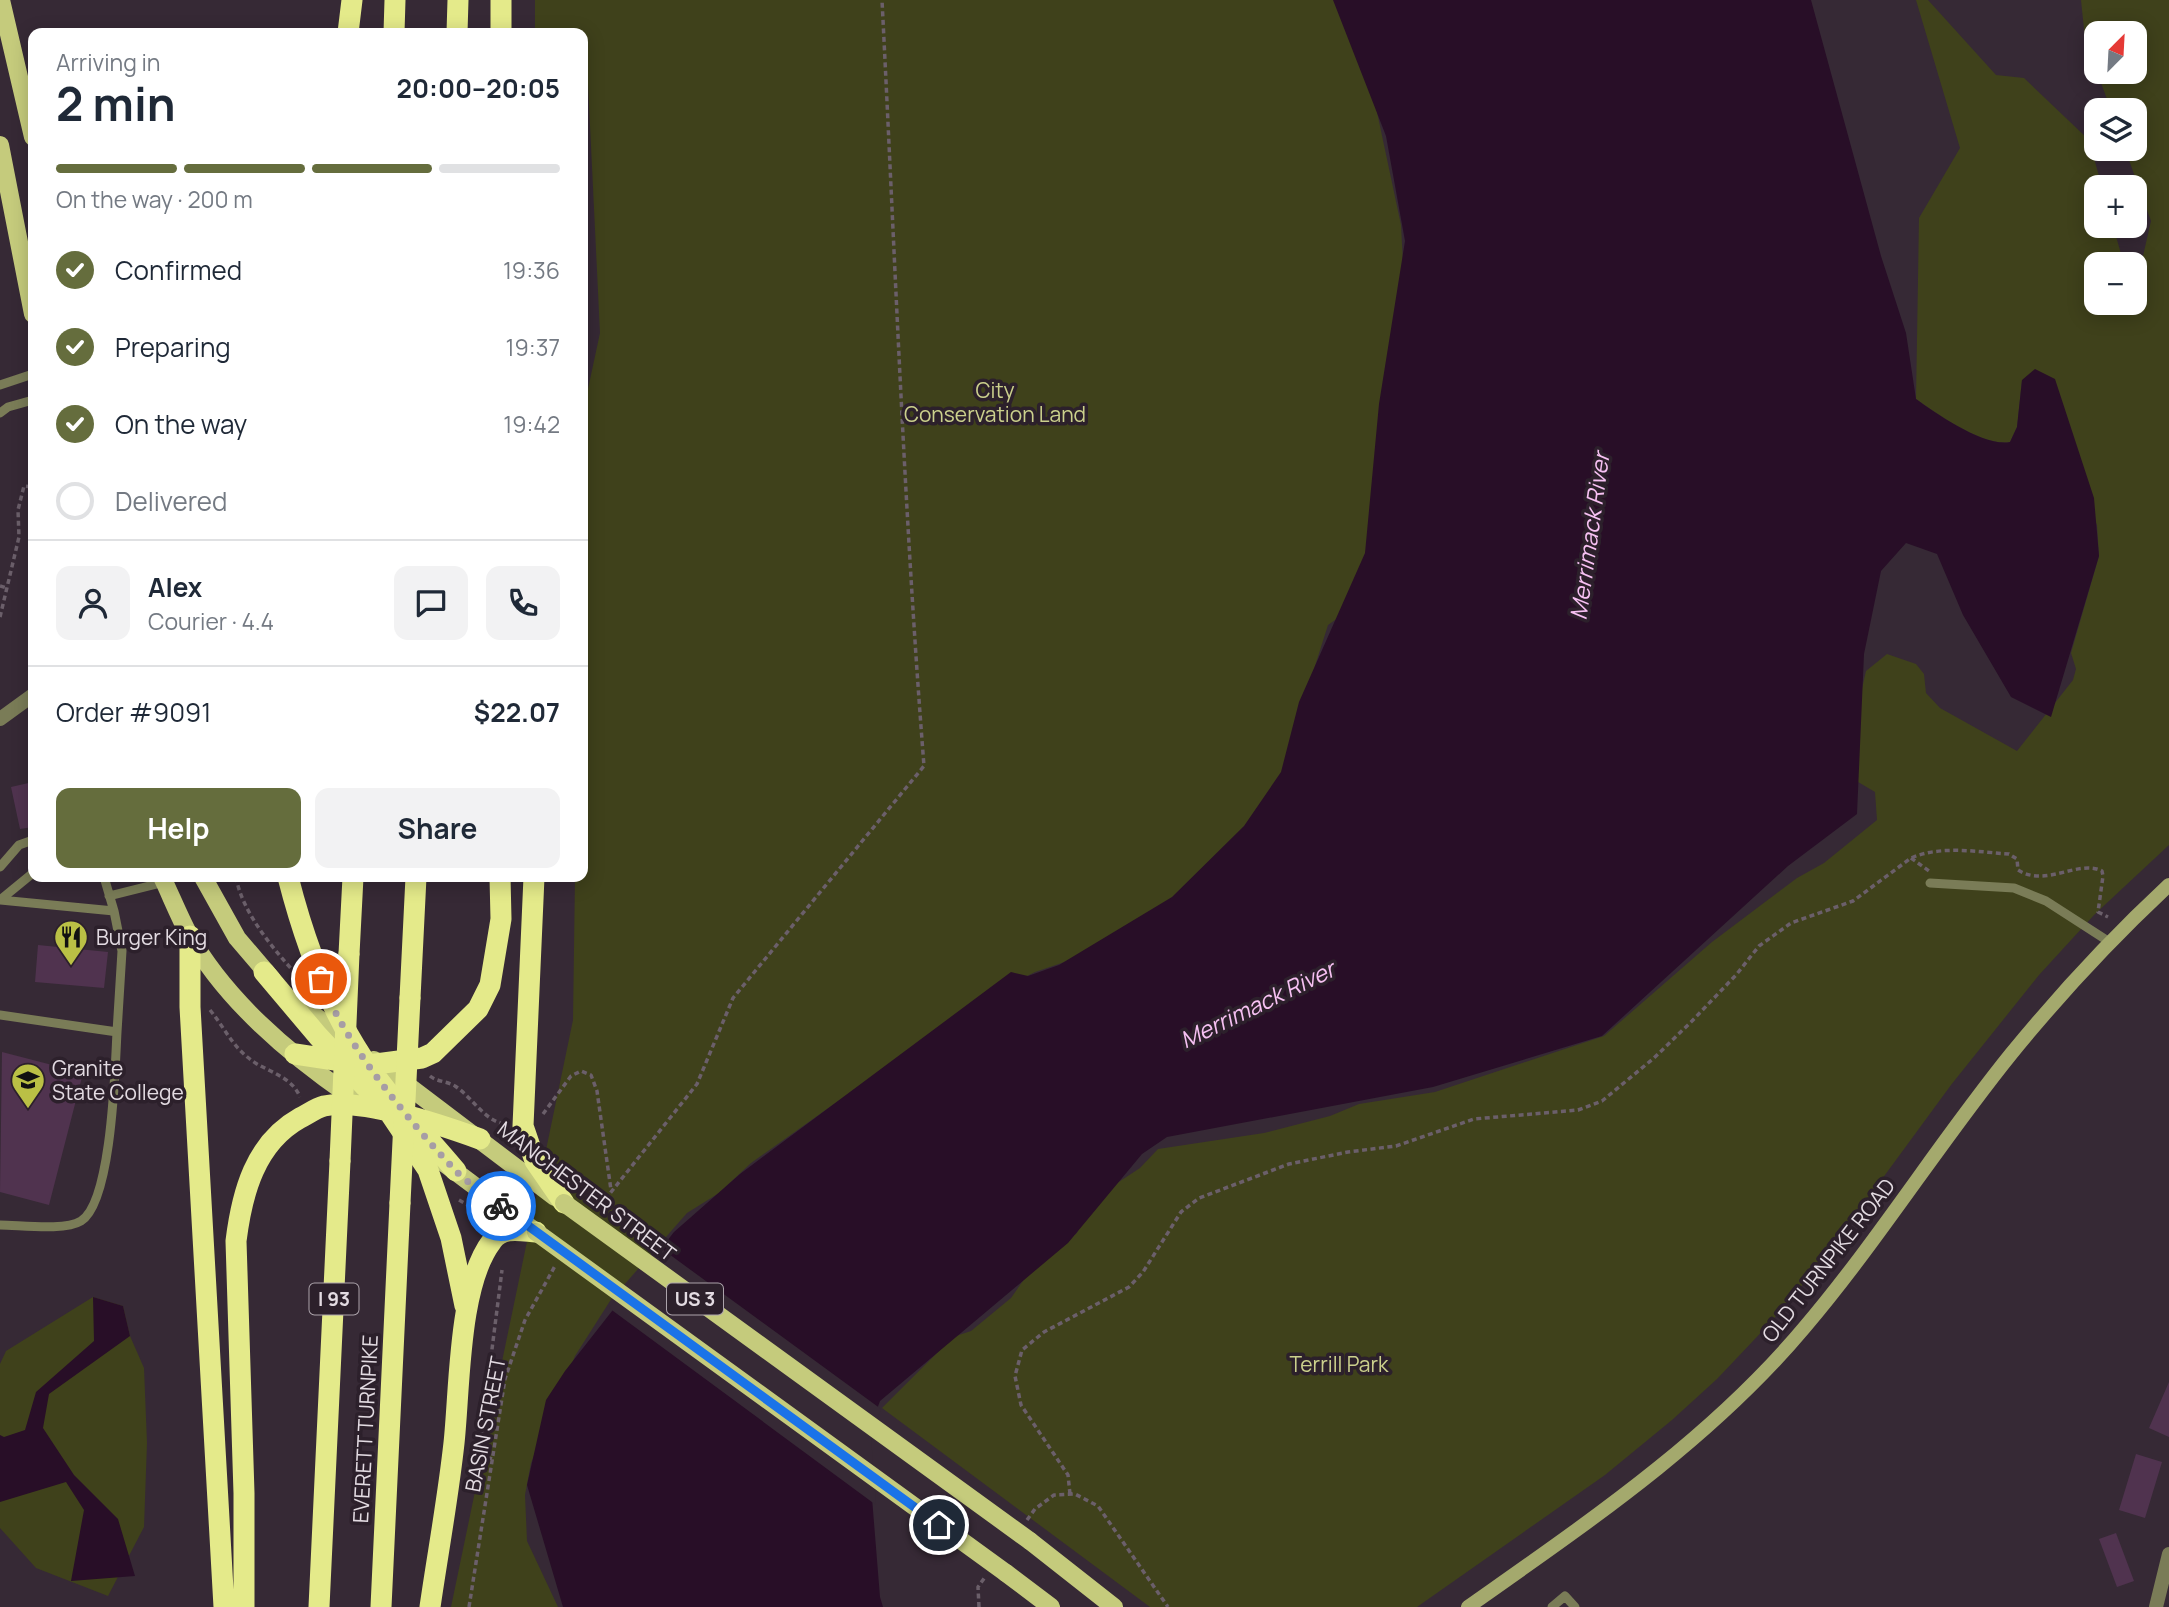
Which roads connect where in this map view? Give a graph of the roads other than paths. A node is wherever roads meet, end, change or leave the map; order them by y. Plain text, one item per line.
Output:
1 (352, 0) edge
2 (395, 0) edge
3 (458, 0) edge
4 (501, 0) edge
5 (2, 6) edge
6 (349, 28) edge
7 (394, 28) edge
8 (457, 28) edge
9 (501, 28) edge
10 (28, 116) edge
11 (0, 145) edge
12 (28, 288) edge
13 (28, 376) edge
14 (0, 385) edge
15 (28, 401) edge
16 (0, 413) edge
17 (28, 699) edge
18 (0, 719) edge
19 (28, 842) edge
20 (0, 867) edge
21 (28, 877) edge
22 (1931, 878) road end
23 (105, 882) edge
24 (156, 882) edge
25 (164, 882) edge
26 (206, 882) edge
27 (289, 882) edge
28 (353, 882) edge
29 (416, 882) edge
30 (500, 882) edge
31 (534, 882) edge
32 (2169, 885) edge
33 (109, 896) junction
34 (0, 900) edge
35 (114, 911) junction
36 (190, 936) junction
37 (2108, 942) junction
38 (264, 972) joint
39 (0, 1015) edge
40 (117, 1032) junction
41 (348, 1052) junction
42 (295, 1054) junction
43 (374, 1065) junction
44 (364, 1108) junction
45 (389, 1112) junction
46 (410, 1128) junction
47 (480, 1139) junction
48 (456, 1171) joint
49 (564, 1203) junction
50 (0, 1225) edge
51 (536, 1232) junction
52 (466, 1312) junction
53 (2169, 1554) edge
54 (224, 1607) edge
55 (244, 1607) edge
56 (319, 1607) edge
57 (381, 1607) edge
58 (430, 1607) edge
59 (1051, 1607) edge
60 (1115, 1607) edge
61 (1468, 1607) edge
62 (1552, 1607) edge
63 (1575, 1607) edge
64 (2156, 1607) edge

1 - 6 highway
2 - 7 highway
3 - 8 highway
4 - 9 highway
5 - 10 main road
11 - 12 main road
13 - 14 lane
15 - 16 lane
17 - 18 street
19 - 20 lane
21 - 34 lane
22 - 37 lane
23 - 33 lane
24 - 33 lane
25 - 36 main road
26 - 38 main road
27 - 41 highway
28 - 56 highway, EVERETT TURNPIKE / I 93, bridge
29 - 57 highway, EVERETT TURNPIKE, bridge
30 - 43 highway
31 - 49 highway
32 - 37 street, OLD TURNPIKE ROAD
33 - 35 lane
34 - 35 lane
35 - 40 lane
36 - 42 main road
36 - 54 highway
37 - 61 street, OLD TURNPIKE ROAD
38 - 41 highway
39 - 40 lane
40 - 50 lane
41 - 42 highway
41 - 43 highway
41 - 45 highway
42 - 44 main road
43 - 46 highway
43 - 47 main road, MANCHESTER STREET / US 3
44 - 45 highway
44 - 46 main road
44 - 55 highway
45 - 46 highway
46 - 47 highway
46 - 48 highway
46 - 52 highway
47 - 49 main road, MANCHESTER STREET / US 3
48 - 51 main road, US 3
49 - 60 main road, MANCHESTER STREET / US 3, bridge
51 - 52 highway
51 - 59 main road, US 3, bridge
52 - 58 highway
53 - 64 street
62 - 63 lane

